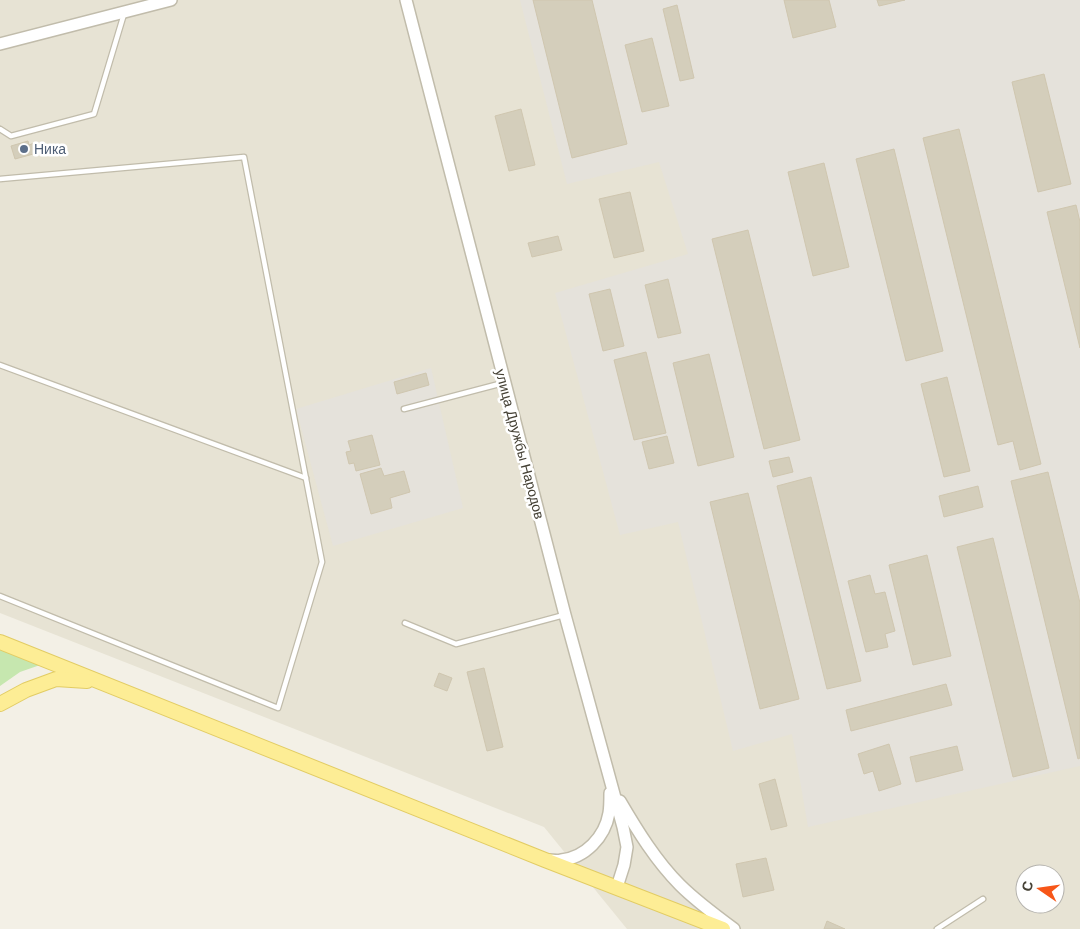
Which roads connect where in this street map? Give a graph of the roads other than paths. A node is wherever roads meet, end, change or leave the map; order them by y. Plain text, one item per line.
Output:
1 (171, 0) edge
2 (406, 0) edge
3 (124, 13) junction
4 (0, 44) edge
5 (0, 129) edge
6 (0, 179) edge
7 (0, 365) edge
8 (504, 383) junction
9 (404, 409) dead end
10 (306, 478) junction
11 (0, 596) edge
12 (565, 615) junction
13 (405, 623) dead end
14 (0, 642) edge
15 (103, 682) junction
16 (0, 704) edge
17 (611, 784) junction
18 (545, 860) junction
19 (617, 887) junction
20 (983, 899) dead end
21 (723, 929) edge
22 (734, 929) edge
23 (936, 929) edge

1 - 3 street
2 - 8 street, улица Дружбы Народов
3 - 4 street
3 - 5 lane
6 - 10 lane
7 - 10 lane
8 - 9 lane
8 - 12 street, улица Дружбы Народов
10 - 11 lane
12 - 13 lane
12 - 17 street, улица Дружбы Народов
14 - 15 main road
15 - 16 main road
15 - 18 main road
17 - 18 street
17 - 19 street, улица Дружбы Народов
17 - 22 street
18 - 19 main road
19 - 21 main road
20 - 23 lane

